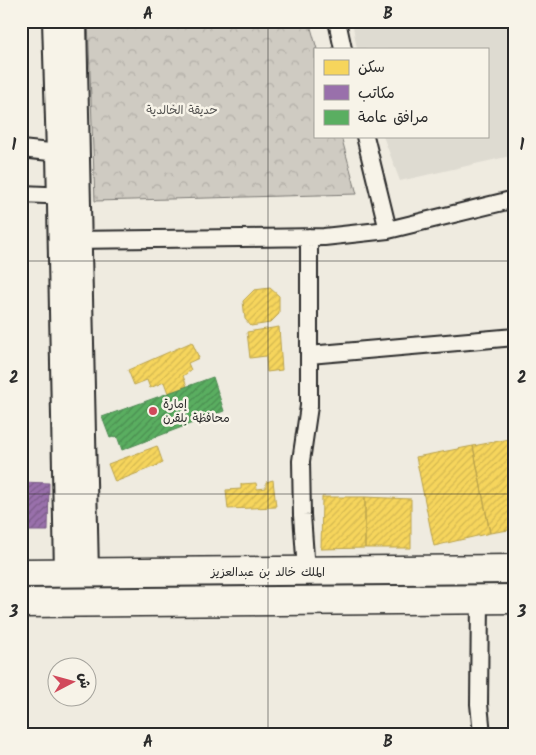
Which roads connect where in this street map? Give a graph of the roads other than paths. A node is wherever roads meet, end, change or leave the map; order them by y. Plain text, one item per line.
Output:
1 (55, 21) edge
2 (74, 21) edge
3 (336, 21) edge
4 (343, 48) edge
5 (365, 138) edge
6 (21, 149) edge
7 (68, 154) junction
8 (21, 194) edge
9 (69, 196) junction
10 (515, 199) edge
11 (388, 230) junction
12 (309, 237) junction
13 (69, 240) junction
14 (515, 337) edge
15 (309, 355) junction
16 (515, 569) edge
17 (306, 572) junction
18 (21, 573) edge
19 (76, 573) junction
20 (480, 599) junction
21 (515, 599) edge
22 (21, 603) edge
23 (482, 734) edge

1 - 7 street
2 - 7 street
3 - 4 street
5 - 11 street
6 - 7 street
7 - 9 street
8 - 9 street
9 - 13 street
10 - 11 street
11 - 12 street
12 - 13 street
12 - 15 street
13 - 19 street
14 - 15 street
15 - 17 street
16 - 17 highway, الملك خالد بن عبدالعزيز
17 - 19 highway, الملك خالد بن عبدالعزيز
18 - 19 highway, الملك خالد بن عبدالعزيز
20 - 21 highway
20 - 22 highway
20 - 23 street

